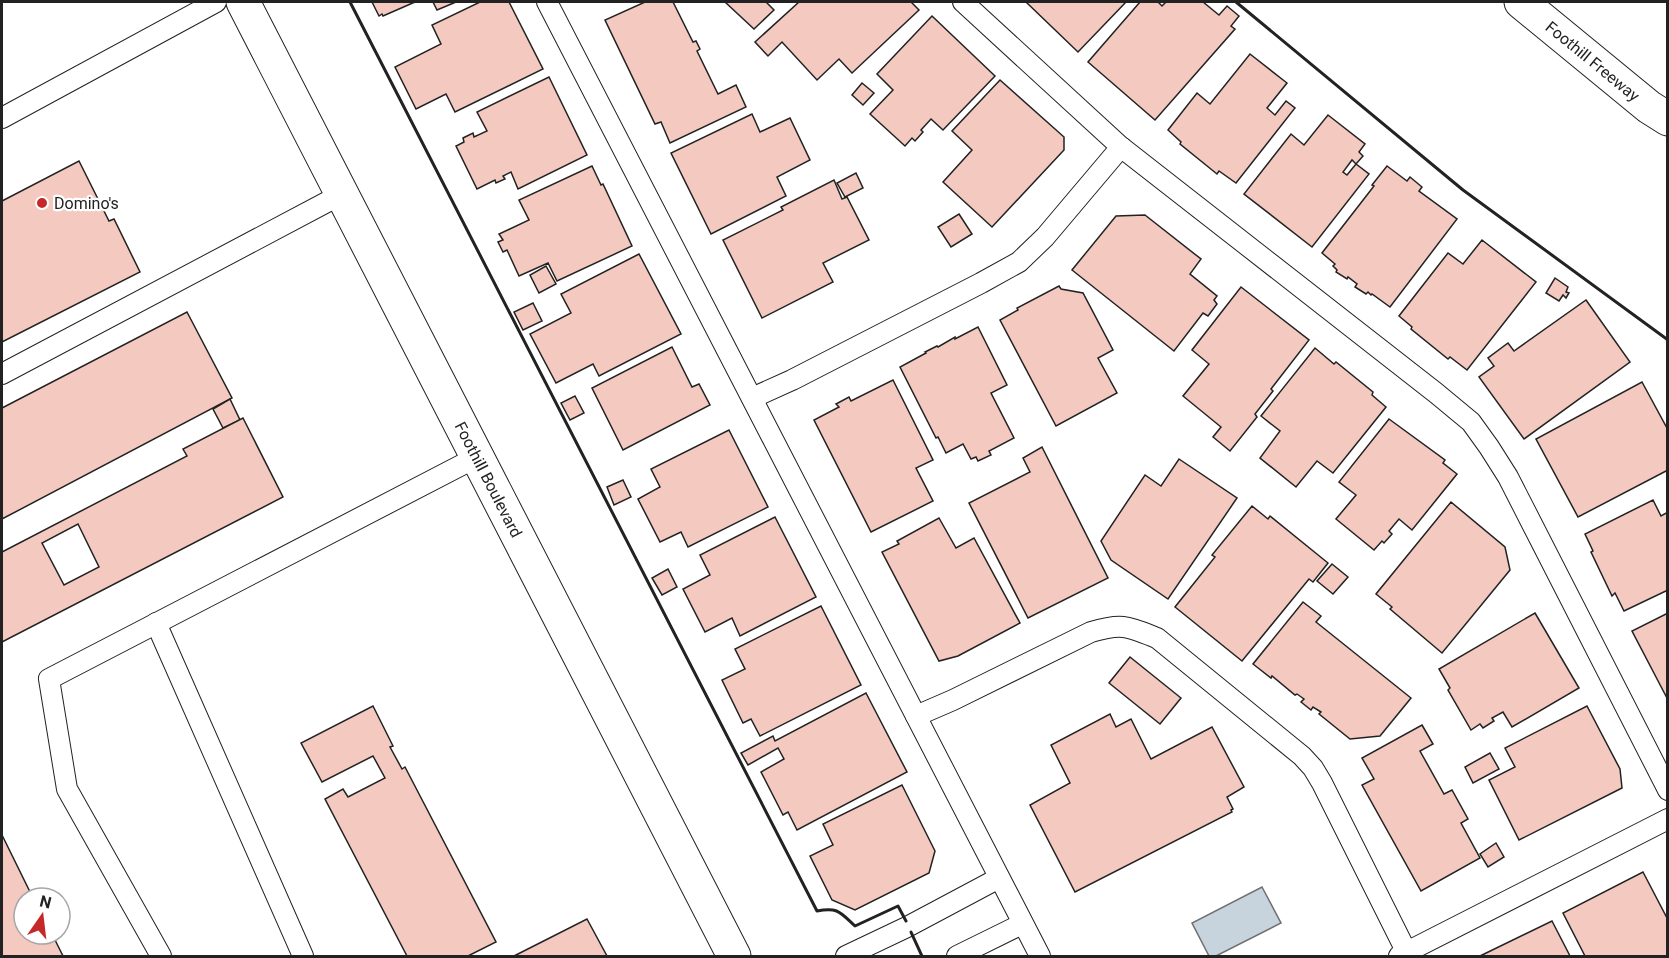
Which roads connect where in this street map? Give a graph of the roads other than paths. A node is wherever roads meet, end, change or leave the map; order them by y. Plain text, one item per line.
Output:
1 (216, 2) edge
2 (243, 2) edge
3 (547, 2) edge
4 (963, 2) edge
5 (1521, 2) edge
6 (2, 118) edge
7 (1668, 119) edge
8 (1121, 147) junction
9 (342, 194) junction
10 (2, 374) edge
11 (752, 398) junction
12 (477, 457) junction
13 (156, 623) junction
14 (916, 716) junction
15 (1668, 790) edge
16 (1668, 819) edge
17 (999, 878) junction
18 (1022, 924) junction
19 (1403, 955) edge
20 (161, 957) edge
21 (303, 957) edge
22 (734, 957) edge
23 (846, 957) edge
24 (957, 957) edge
25 (1040, 957) edge

1 - 6 lane
2 - 9 main road, Foothill Boulevard
3 - 11 lane
4 - 8 lane
5 - 7 main road, Foothill Freeway
8 - 11 lane
8 - 15 lane
9 - 10 lane
9 - 12 main road, Foothill Boulevard
11 - 14 lane
12 - 13 lane
12 - 22 main road, Foothill Boulevard
13 - 20 lane
13 - 21 lane
14 - 17 lane
14 - 19 lane
16 - 19 lane
17 - 18 lane
17 - 23 lane
18 - 24 lane
18 - 25 lane

